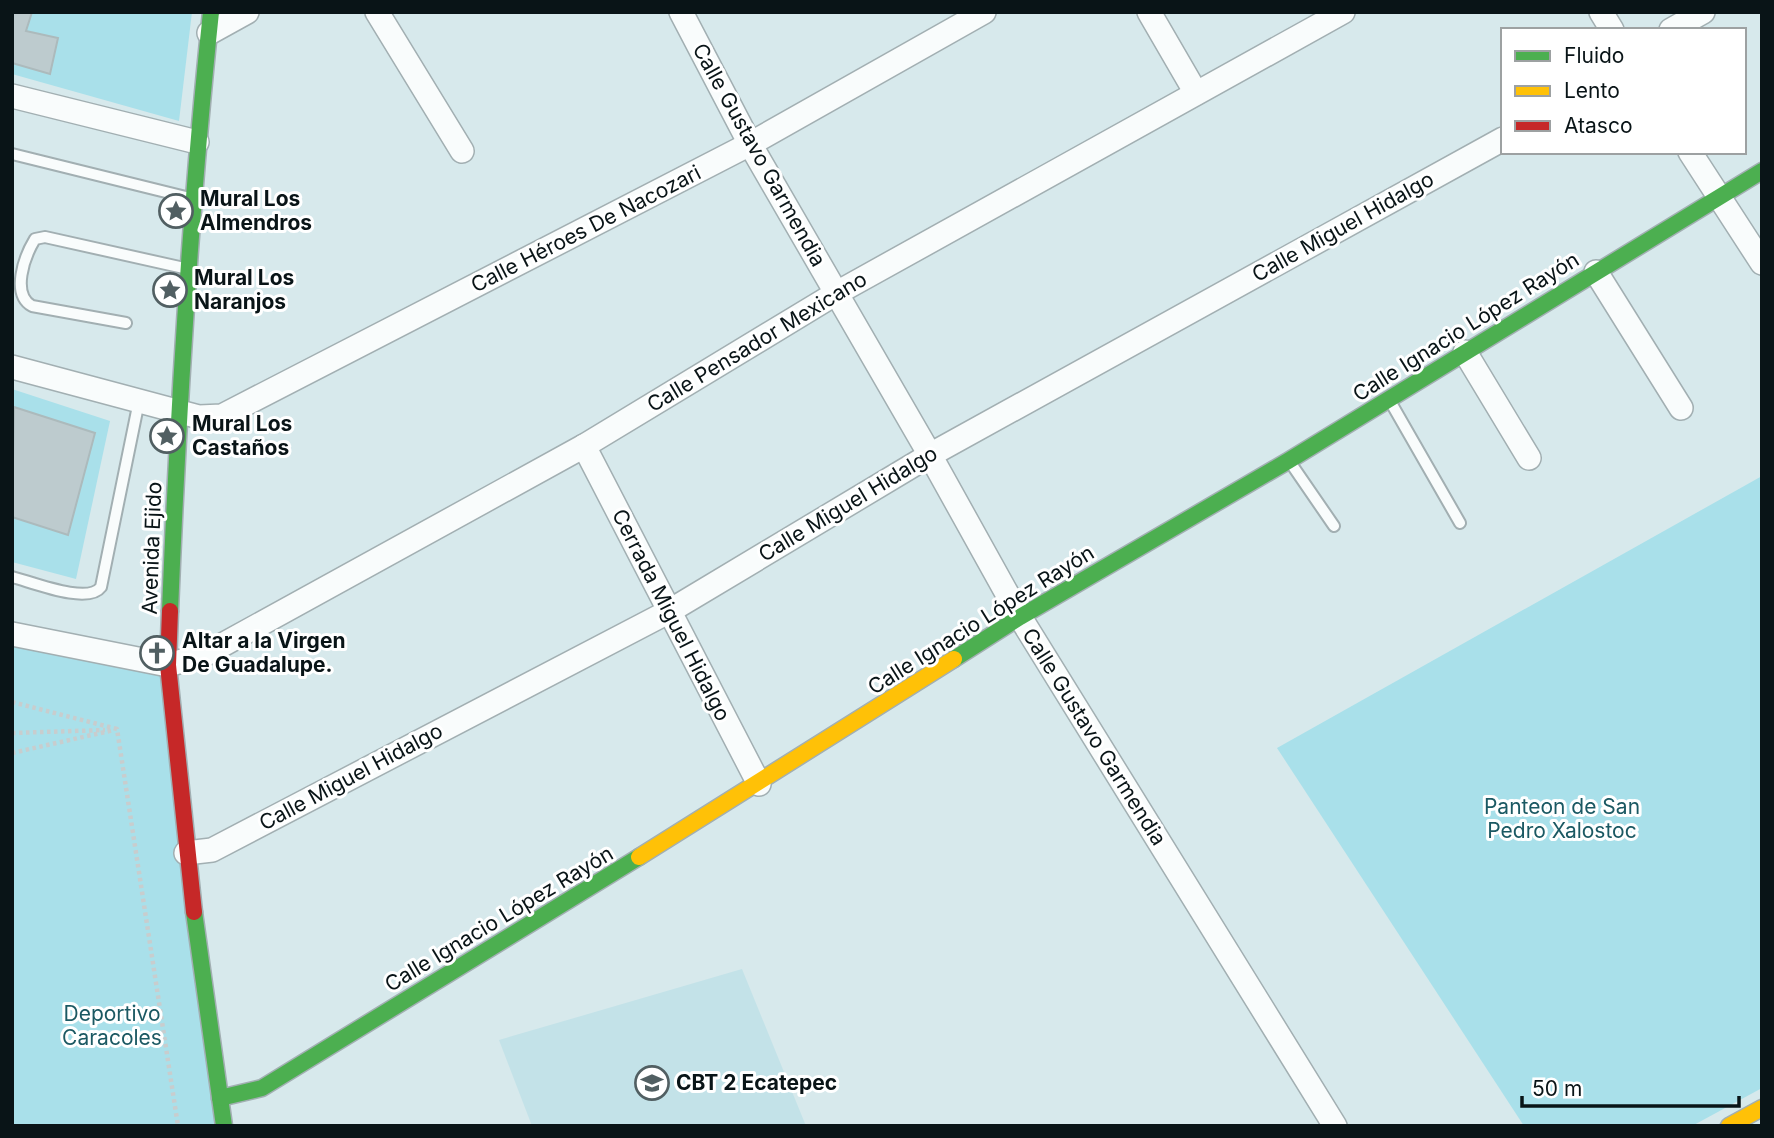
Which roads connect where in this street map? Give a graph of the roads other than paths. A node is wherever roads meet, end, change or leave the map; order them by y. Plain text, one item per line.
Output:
1 (247, 12) edge
2 (377, 12) edge
3 (681, 12) edge
4 (984, 12) edge
5 (1149, 12) edge
6 (1343, 12) edge
7 (1601, 12) edge
8 (1703, 12) edge
9 (210, 23) edge
10 (1611, 28) edge
11 (1675, 28) edge
12 (1196, 93) junction
13 (12, 96) edge
14 (1501, 140) edge
15 (197, 142) junction
16 (750, 144) junction
17 (462, 151) dead end
18 (12, 154) edge
19 (1691, 154) edge
20 (1762, 171) edge
21 (1719, 197) junction
22 (194, 199) junction
23 (1762, 263) edge
24 (189, 269) junction
25 (1596, 272) junction
26 (835, 294) junction
27 (126, 323) dead end
28 (1465, 352) junction
29 (12, 367) edge
30 (1388, 399) junction
31 (139, 401) junction
32 (1681, 408) dead end
33 (178, 411) junction
34 (583, 446) junction
35 (930, 454) junction
36 (1529, 458) dead end
37 (1289, 461) junction
38 (1460, 523) dead end
39 (1334, 526) dead end
40 (12, 577) edge
41 (668, 612) junction
42 (1020, 617) junction
43 (12, 634) edge
44 (168, 665) junction
45 (759, 784) junction
46 (186, 853) junction
47 (220, 1098) junction
48 (1762, 1108) edge
49 (224, 1126) edge
50 (1335, 1126) edge
51 (1729, 1126) edge

1 - 9 street
2 - 17 street
3 - 16 street, Calle Gustavo Garmendia
4 - 16 street, Calle Héroes De Nacozari
5 - 12 street
6 - 12 street, Calle Pensador Mexicano
7 - 10 street
8 - 11 street
9 - 15 street, Avenida Ejido
12 - 26 street, Calle Pensador Mexicano
13 - 15 street
14 - 35 street, Calle Miguel Hidalgo
15 - 22 street, Avenida Ejido
16 - 26 street, Calle Gustavo Garmendia
16 - 33 street, Calle Héroes De Nacozari
18 - 22 lane
19 - 21 street
20 - 21 street, Calle Ignacio López Rayón
21 - 23 street
21 - 25 street, Calle Ignacio López Rayón
22 - 24 street, Avenida Ejido
24 - 27 lane
24 - 33 street, Avenida Ejido
25 - 28 street, Calle Ignacio López Rayón
25 - 32 street
26 - 34 street, Calle Pensador Mexicano
26 - 35 street, Calle Gustavo Garmendia
28 - 30 street, Calle Ignacio López Rayón
28 - 36 street
29 - 31 street, Calle Héroes De Nacozari
30 - 37 street, Calle Ignacio López Rayón
30 - 38 lane
31 - 33 street, Calle Héroes De Nacozari
31 - 40 lane
33 - 44 street, Avenida Ejido
34 - 41 street, Cerrada Miguel Hidalgo
34 - 44 street, Calle Pensador Mexicano
35 - 41 street, Calle Miguel Hidalgo
35 - 42 street, Calle Gustavo Garmendia
37 - 39 lane
37 - 42 street, Calle Ignacio López Rayón
41 - 45 street, Cerrada Miguel Hidalgo
41 - 46 street, Calle Miguel Hidalgo
42 - 45 street, Calle Ignacio López Rayón
42 - 50 street, Calle Gustavo Garmendia
43 - 44 street
44 - 46 street, Avenida Ejido
45 - 47 street, Calle Ignacio López Rayón
46 - 47 street, Avenida Ejido
47 - 49 street, Avenida Ejido
48 - 51 street

